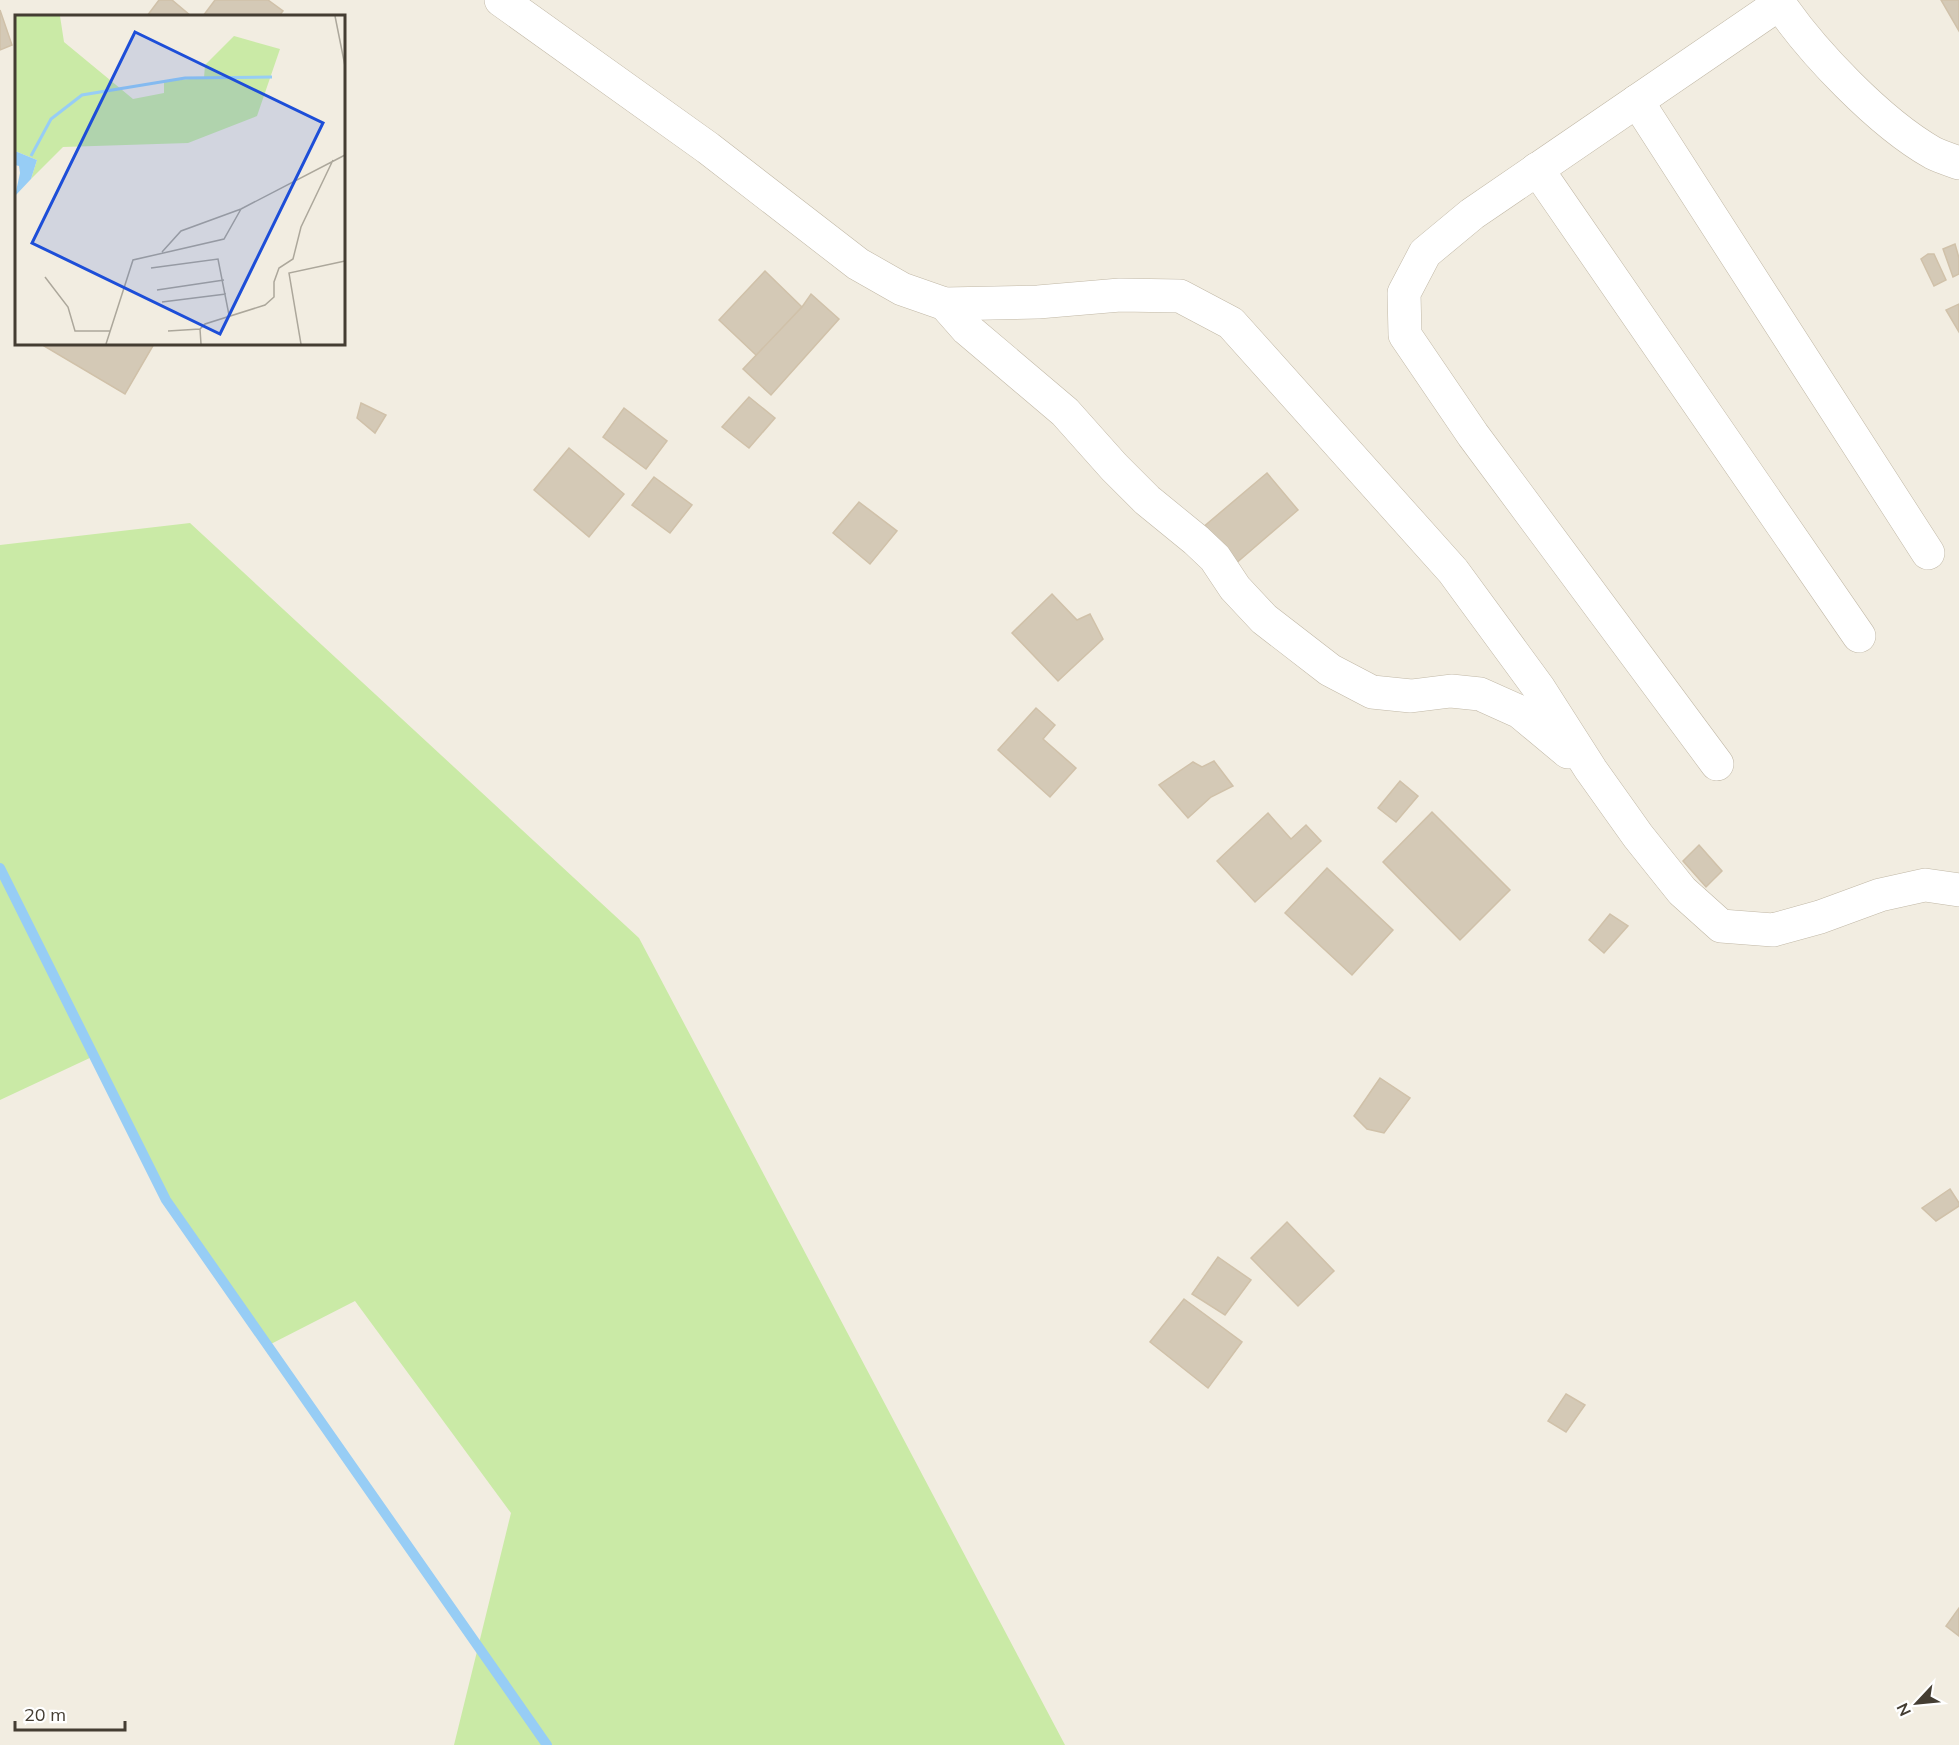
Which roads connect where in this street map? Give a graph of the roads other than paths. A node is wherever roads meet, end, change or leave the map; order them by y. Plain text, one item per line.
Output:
1 (501, 0) edge
2 (1778, 2) edge
3 (1637, 101) junction
4 (1959, 163) edge
5 (1537, 169) junction
6 (945, 304) junction
7 (1928, 553) dead end
8 (1859, 636) dead end
9 (1717, 764) dead end
10 (1591, 770) junction
11 (1959, 890) edge

1 - 6 street
2 - 3 street
2 - 4 street
3 - 5 street
3 - 7 street
5 - 8 street
5 - 9 street
6 - 10 street
6 - 10 street
10 - 11 street

